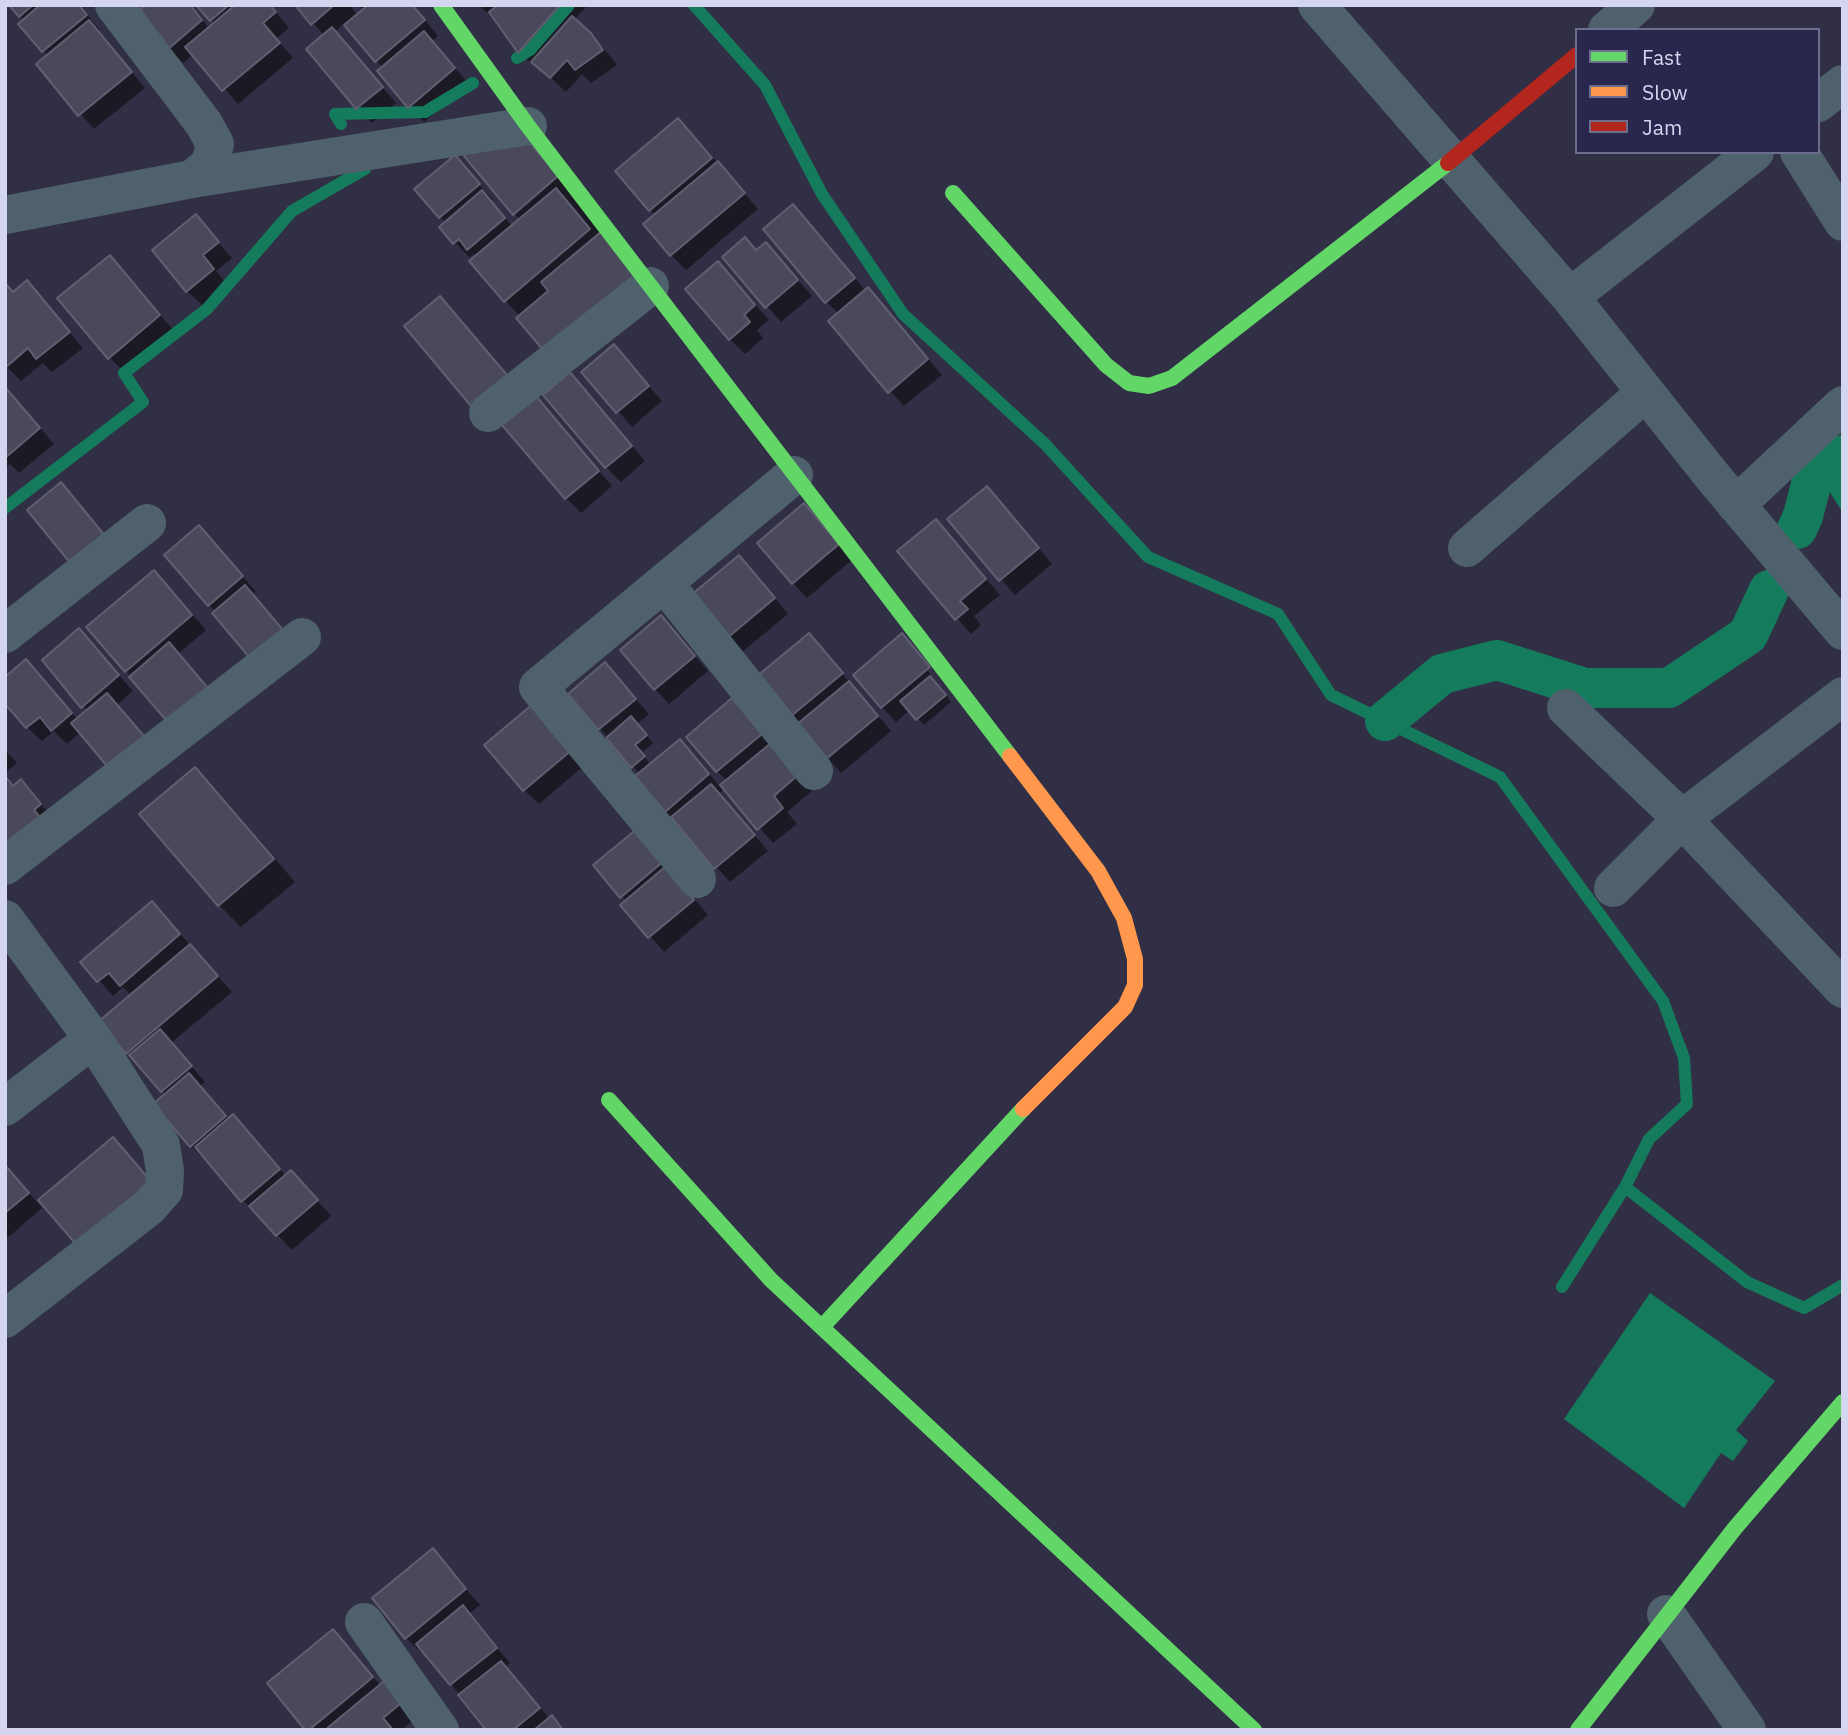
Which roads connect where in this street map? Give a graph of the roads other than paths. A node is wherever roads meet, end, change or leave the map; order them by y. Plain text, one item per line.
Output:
1 (114, 5) edge
2 (441, 5) edge
3 (1317, 5) edge
4 (1636, 5) edge
5 (1608, 28) edge
6 (1575, 57) edge
7 (1843, 84) edge
8 (1820, 101) edge
9 (528, 126) junction
10 (1752, 154) edge
11 (1799, 154) edge
12 (1451, 161) junction
13 (192, 179) junction
14 (953, 193) dead end
15 (5, 215) edge
16 (1843, 222) edge
17 (650, 286) junction
18 (1570, 297) junction
19 (1645, 393) junction
20 (1843, 405) edge
21 (488, 413) dead end
22 (794, 475) junction
23 (1737, 505) junction
24 (147, 523) dead end
25 (1467, 548) dead end
26 (664, 583) junction
27 (1843, 631) edge
28 (5, 634) edge
29 (302, 637) dead end
30 (1843, 696) edge
31 (1566, 708) dead end
32 (814, 771) dead end
33 (1682, 819) junction
34 (5, 866) edge
35 (697, 879) dead end
36 (1613, 888) dead end
37 (5, 919) edge
38 (1843, 989) edge
39 (93, 1039) junction
40 (609, 1100) dead end
41 (5, 1107) edge
42 (5, 1319) edge
43 (822, 1328) junction
44 (1843, 1402) edge
45 (1667, 1614) junction
46 (364, 1622) dead end
47 (440, 1730) edge
48 (1254, 1730) edge
49 (1578, 1730) edge
50 (1747, 1730) edge

1 - 13 street
2 - 9 street
3 - 12 street
4 - 5 street
6 - 12 street
7 - 8 street
9 - 13 street
9 - 17 street
10 - 18 street
11 - 16 street
12 - 14 street
12 - 18 street
13 - 15 street
17 - 21 street
17 - 22 street
18 - 19 street
19 - 23 street
19 - 25 street
20 - 23 street
22 - 26 street
22 - 43 street
23 - 27 street
24 - 28 street
26 - 32 street
26 - 35 street
29 - 34 street
30 - 33 street
31 - 33 street
33 - 36 street
33 - 38 street
37 - 39 street
39 - 41 street
39 - 42 street
40 - 43 street
43 - 48 street
44 - 45 street
45 - 49 street
45 - 50 street
46 - 47 street

